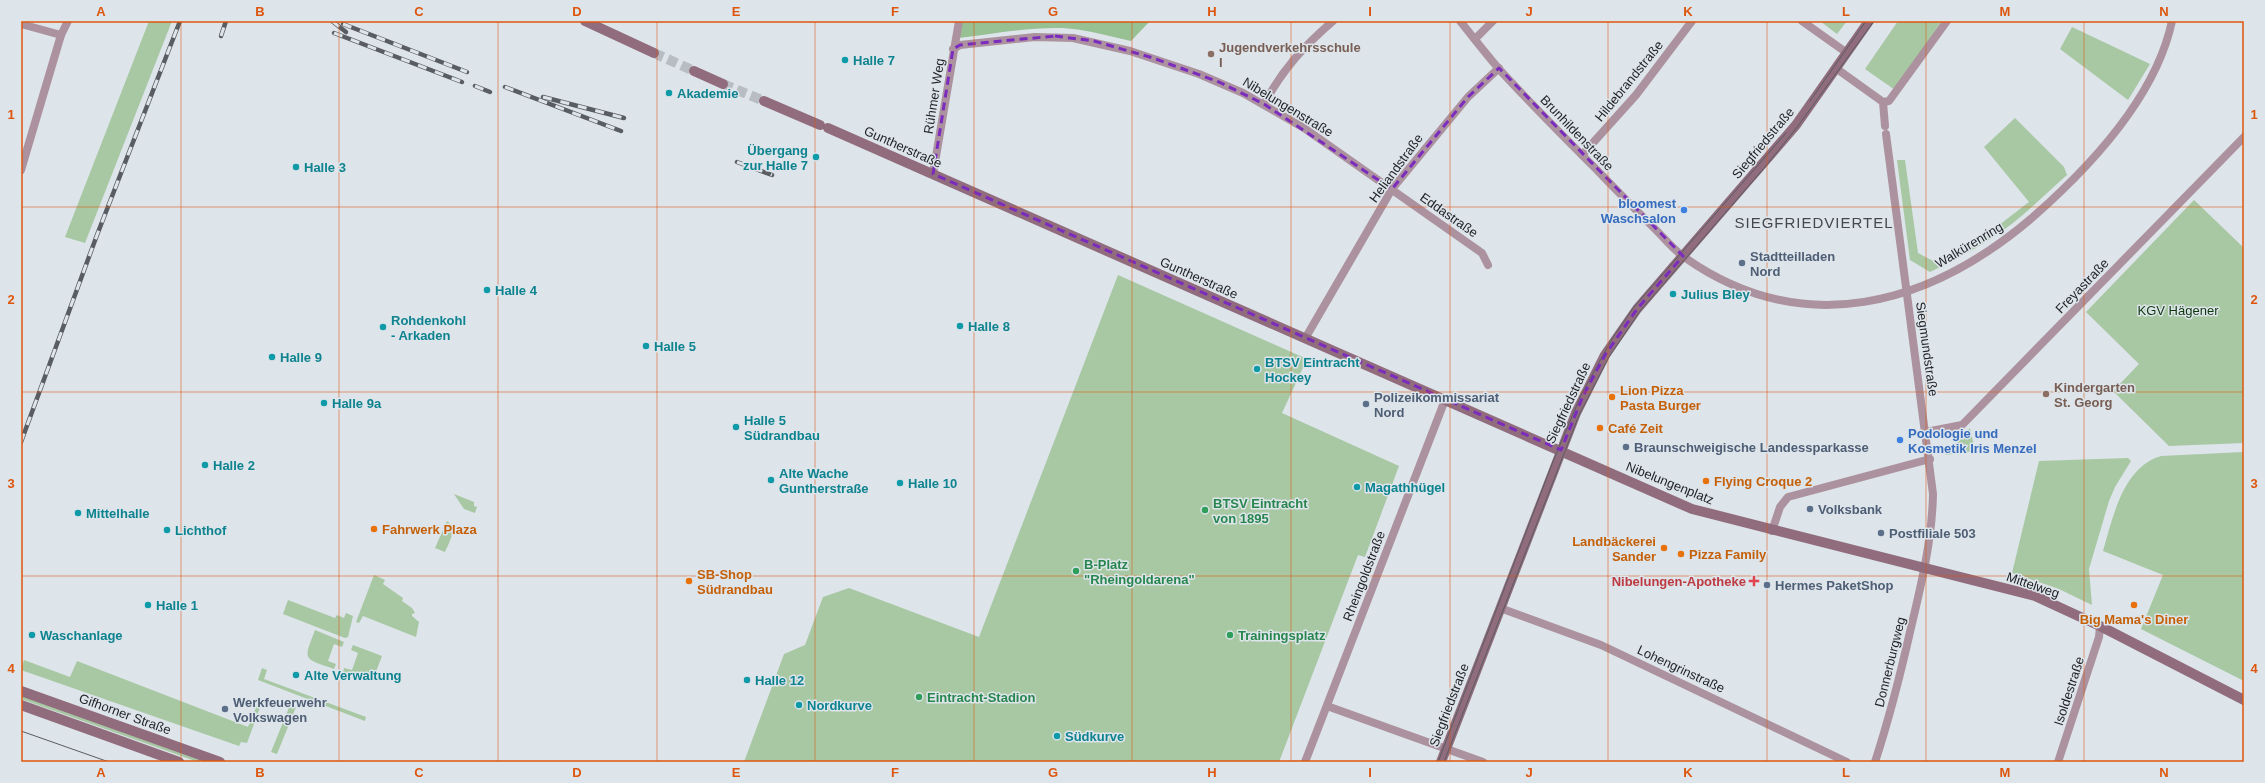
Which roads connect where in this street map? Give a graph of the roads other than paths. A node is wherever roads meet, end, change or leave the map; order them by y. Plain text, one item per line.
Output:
1 (68, 21) edge
2 (585, 21) edge
3 (959, 21) edge
4 (1333, 21) edge
5 (1460, 21) edge
6 (1493, 21) edge
7 (1692, 21) edge
8 (1802, 21) edge
9 (1870, 21) edge
10 (1947, 21) edge
11 (2172, 21) edge
12 (21, 24) edge
13 (61, 35) junction
14 (1475, 39) junction
15 (953, 49) junction
16 (654, 53) tunnel mouth
17 (1847, 53) junction
18 (1499, 68) junction
19 (1837, 69) junction
20 (694, 71) tunnel mouth
21 (723, 84) tunnel mouth
22 (764, 101) tunnel mouth
23 (1883, 102) junction
24 (1264, 104) junction
25 (2244, 137) edge
26 (24, 147) edge
27 (1582, 155) junction
28 (21, 170) edge
29 (933, 174) junction
30 (1392, 189) junction
31 (1683, 256) junction
32 (1488, 265) dead end
33 (1907, 292) junction
34 (1306, 337) junction
35 (1445, 400) junction
36 (1926, 432) junction
37 (1561, 450) junction
38 (1930, 459) junction
39 (1772, 530) junction
40 (1798, 537) joint
41 (1925, 568) junction
42 (1500, 608) junction
43 (2100, 626) junction
44 (21, 690) edge
45 (2244, 700) edge
46 (21, 705) edge
47 (1327, 706) junction
48 (1446, 748) junction
49 (179, 762) edge
50 (220, 762) edge
51 (1305, 762) edge
52 (1441, 762) edge
53 (1483, 762) edge
54 (1847, 762) edge
55 (1875, 762) edge
56 (2058, 762) edge

1 - 13 street
2 - 16 street
3 - 15 street, Rühmer Weg
4 - 24 street
5 - 14 street, Brunhildenstraße
6 - 14 street
7 - 27 street, Hildebrandstraße
8 - 17 street
9 - 17 street, Siegfriedstraße
10 - 23 street
11 - 33 street, Walkürenring
12 - 13 street
13 - 26 street
14 - 18 street, Brunhildenstraße
15 - 24 street, Nibelungenstraße
15 - 29 street, Rühmer Weg
17 - 19 street, Siegfriedstraße
18 - 27 street, Brunhildenstraße
18 - 30 street, Heliandstraße
19 - 23 street
19 - 31 street, Siegfriedstraße
20 - 21 street
22 - 29 street, Guntherstraße
23 - 33 street, Siegmundstraße
24 - 30 street, Nibelungenstraße
25 - 36 street, Freyastraße
26 - 28 street
27 - 31 street, Brunhildenstraße
29 - 34 street, Guntherstraße
30 - 32 street, Eddastraße
30 - 34 street, Heliandstraße
31 - 33 street, Walkürenring
31 - 37 street, Siegfriedstraße
33 - 36 street, Siegmundstraße
34 - 35 street, Guntherstraße
35 - 37 street, Guntherstraße
35 - 47 street, Rheingoldstraße
36 - 38 street, Siegmundstraße
37 - 39 street, Nibelungenplatz
37 - 42 street, Siegfriedstraße
38 - 39 street
38 - 41 street, Siegmundstraße
39 - 40 street, Nibelungenplatz
40 - 41 street, Mittelweg
41 - 43 street, Mittelweg
41 - 55 street, Donnerburgweg
42 - 48 street, Siegfriedstraße
42 - 54 street, Lohengrinstraße
43 - 45 street, Mittelweg
43 - 56 street, Isoldestraße
44 - 50 street, Gifhorner Straße
46 - 49 street, Gifhorner Straße
47 - 48 street
47 - 51 street, Rheingoldstraße
48 - 52 street, Siegfriedstraße
48 - 53 street

